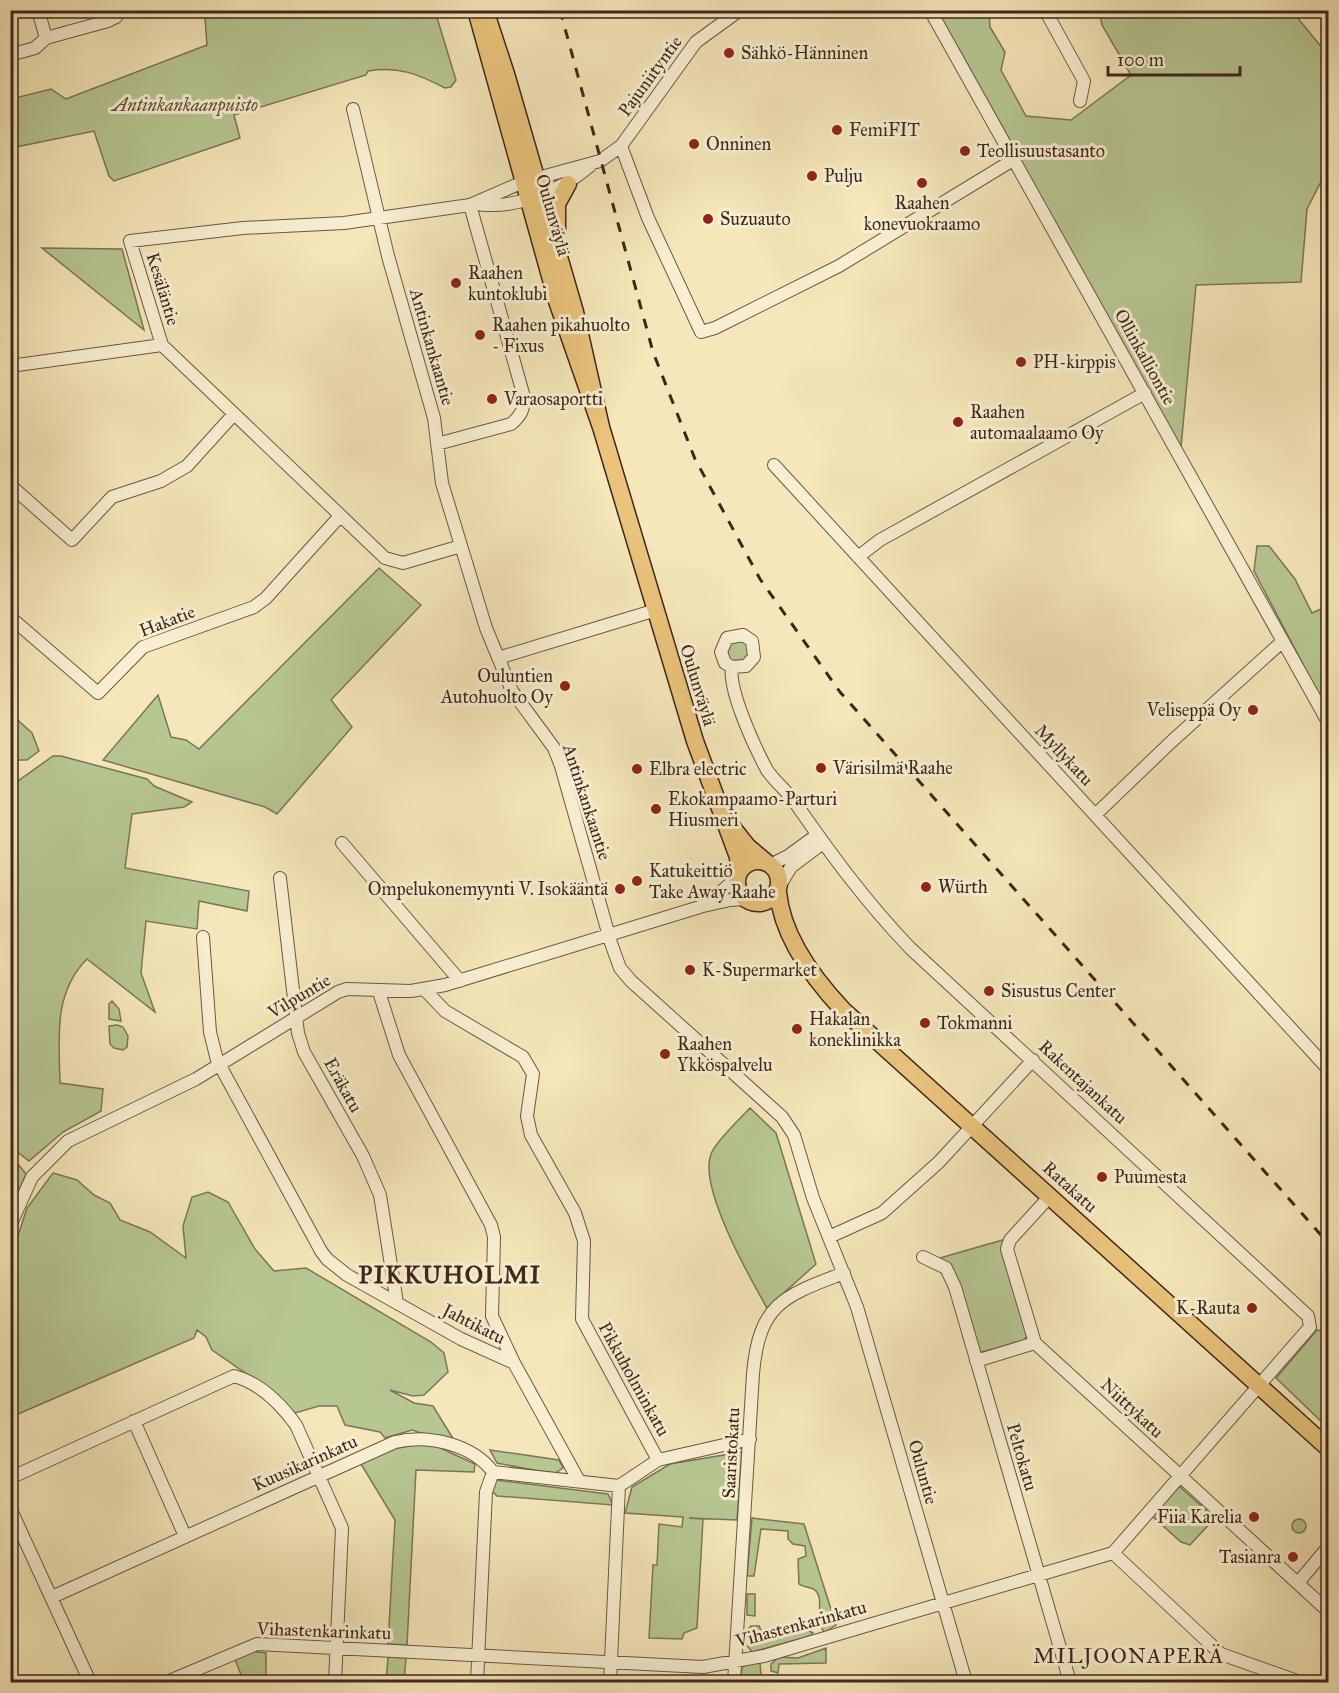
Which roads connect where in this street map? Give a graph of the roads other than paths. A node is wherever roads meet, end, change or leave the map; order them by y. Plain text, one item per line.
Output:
1 (38, 10) edge
2 (121, 10) edge
3 (476, 10) edge
4 (485, 10) edge
5 (740, 10) edge
6 (930, 10) edge
7 (1045, 10) edge
8 (46, 38) junction
9 (10, 55) edge
10 (1080, 101) dead end
11 (353, 109) dead end
12 (621, 146) junction
13 (1013, 160) junction
14 (592, 164) junction
15 (568, 184) junction
16 (532, 188) junction
17 (474, 204) junction
18 (378, 219) junction
19 (566, 280) junction
20 (162, 345) junction
21 (10, 366) edge
22 (1145, 393) junction
23 (234, 414) junction
24 (599, 416) junction
25 (436, 444) junction
26 (774, 465) dead end
27 (10, 485) edge
28 (340, 516) junction
29 (461, 546) junction
30 (858, 557) junction
31 (656, 610) junction
32 (10, 617) edge
33 (1283, 641) junction
34 (498, 658) junction
35 (732, 667) dead end
36 (1329, 722) edge
37 (723, 814) junction
38 (1095, 814) junction
39 (820, 839) junction
40 (342, 843) dead end
41 (769, 864) junction
42 (739, 875) junction
43 (280, 878) dead end
44 (779, 889) junction
45 (748, 901) junction
46 (703, 906) junction
47 (609, 936) junction
48 (203, 937) dead end
49 (796, 946) junction
50 (460, 981) junction
51 (425, 990) junction
52 (379, 992) junction
53 (297, 1017) junction
54 (1034, 1060) junction
55 (220, 1066) junction
56 (1329, 1069) edge
57 (973, 1127) junction
58 (1050, 1196) junction
59 (10, 1226) edge
60 (829, 1237) junction
61 (923, 1257) dead end
62 (844, 1273) junction
63 (397, 1303) junction
64 (1035, 1343) junction
65 (976, 1361) junction
66 (514, 1364) junction
67 (1261, 1386) junction
68 (134, 1421) junction
69 (750, 1438) junction
70 (1329, 1448) edge
71 (658, 1460) junction
72 (493, 1472) junction
73 (320, 1476) junction
74 (1179, 1476) junction
75 (10, 1478) edge
76 (579, 1481) junction
77 (619, 1486) junction
78 (10, 1508) edge
79 (185, 1536) junction
80 (1329, 1547) edge
81 (1113, 1553) junction
82 (1037, 1575) junction
83 (1298, 1583) junction
84 (52, 1597) junction
85 (942, 1602) junction
86 (1329, 1611) edge
87 (337, 1648) junction
88 (478, 1656) junction
89 (736, 1660) junction
90 (611, 1664) junction
91 (90, 1683) edge
92 (167, 1683) edge
93 (335, 1683) edge
94 (477, 1683) edge
95 (610, 1683) edge
96 (734, 1683) edge
97 (966, 1683) edge
98 (1070, 1683) edge
99 (1300, 1683) edge

1 - 8 street
2 - 8 street
3 - 16 main road, Oulunväylä
4 - 16 main road, Oulunväylä
5 - 12 street, Pajuniityntie
6 - 13 street, Ollinkalliontie
7 - 10 street
8 - 9 street
11 - 18 street, Antinkankaantie
12 - 13 street
12 - 14 street, Pajuniityntie
13 - 22 street, Ollinkalliontie
14 - 15 street, Pajuniityntie
14 - 16 street, Pajuniityntie
15 - 16 street, Pajuniityntie
15 - 19 main road
16 - 17 street, Kesäläntie
16 - 19 main road, Oulunväylä
16 - 24 main road, Oulunväylä
17 - 18 street, Kesäläntie
17 - 25 street
18 - 20 street, Kesäläntie
18 - 25 street, Antinkankaantie
19 - 24 main road, Oulunväylä
20 - 21 street
20 - 23 street, Kesäläntie
22 - 30 street
22 - 33 street, Ollinkalliontie
23 - 27 street
23 - 28 street, Kesäläntie
24 - 31 main road, Oulunväylä
25 - 29 street, Antinkankaantie
26 - 30 street, Myllykatu
28 - 29 street, Kesäläntie
28 - 32 street, Hakatie
29 - 34 street, Antinkankaantie
30 - 38 street, Myllykatu
31 - 34 street
31 - 37 main road, Oulunväylä
33 - 36 street, Ollinkalliontie
33 - 38 street
34 - 47 street, Antinkankaantie
35 - 39 street, Rakentajankatu
37 - 41 main road, Oulunväylä
37 - 42 main road, Oulunväylä
38 - 56 street, Myllykatu
39 - 41 street
39 - 44 street
39 - 54 street, Rakentajankatu
40 - 50 street
41 - 42 main road
41 - 44 main road
42 - 45 main road
42 - 46 street, Vilpuntie
43 - 53 street, Eräkatu
44 - 45 main road
44 - 49 main road, Ratakatu
45 - 46 street, Vilpuntie
45 - 49 main road, Ratakatu
46 - 47 street, Vilpuntie
47 - 50 street, Vilpuntie
47 - 60 street, Antinkankaantie
48 - 55 street, Jahtikatu
49 - 57 main road, Ratakatu
50 - 51 street, Vilpuntie
51 - 52 street, Vilpuntie
51 - 71 street, Pikkuholminkatu
52 - 53 street, Vilpuntie
52 - 66 street
53 - 55 street, Vilpuntie
53 - 63 street, Eräkatu
54 - 57 street
54 - 67 street, Rakentajankatu
55 - 59 street, Vilpuntie
55 - 63 street, Jahtikatu
57 - 58 main road, Ratakatu
57 - 60 street
58 - 64 street
58 - 67 main road, Ratakatu
60 - 62 street, Antinkankaantie
61 - 65 street, Peltokatu
62 - 69 street, Saaristokatu
62 - 85 street, Ouluntie
63 - 66 street, Jahtikatu
64 - 65 street
64 - 74 street, Niittykatu
65 - 82 street, Peltokatu
66 - 76 street, Jahtikatu
67 - 70 main road, Ratakatu
67 - 74 street
68 - 73 street
68 - 75 street
68 - 79 street
69 - 71 street
69 - 89 street, Saaristokatu
71 - 77 street
72 - 73 street, Kuusikarinkatu
72 - 76 street
72 - 88 street
73 - 79 street, Kuusikarinkatu
73 - 87 street
74 - 81 street
74 - 83 street, Niittykatu
76 - 77 street
77 - 90 street
78 - 84 street
79 - 84 street, Kuusikarinkatu
80 - 83 street
81 - 82 street, Vihastenkarinkatu
81 - 99 street
82 - 85 street, Vihastenkarinkatu
82 - 98 street, Peltokatu
83 - 86 street, Niittykatu
84 - 91 street
85 - 89 street, Vihastenkarinkatu
85 - 97 street, Ouluntie
87 - 88 street, Vihastenkarinkatu
87 - 92 street, Vihastenkarinkatu
87 - 93 street
88 - 90 street, Vihastenkarinkatu
88 - 94 street
89 - 90 street, Vihastenkarinkatu
89 - 96 street, Saaristokatu
90 - 95 street

